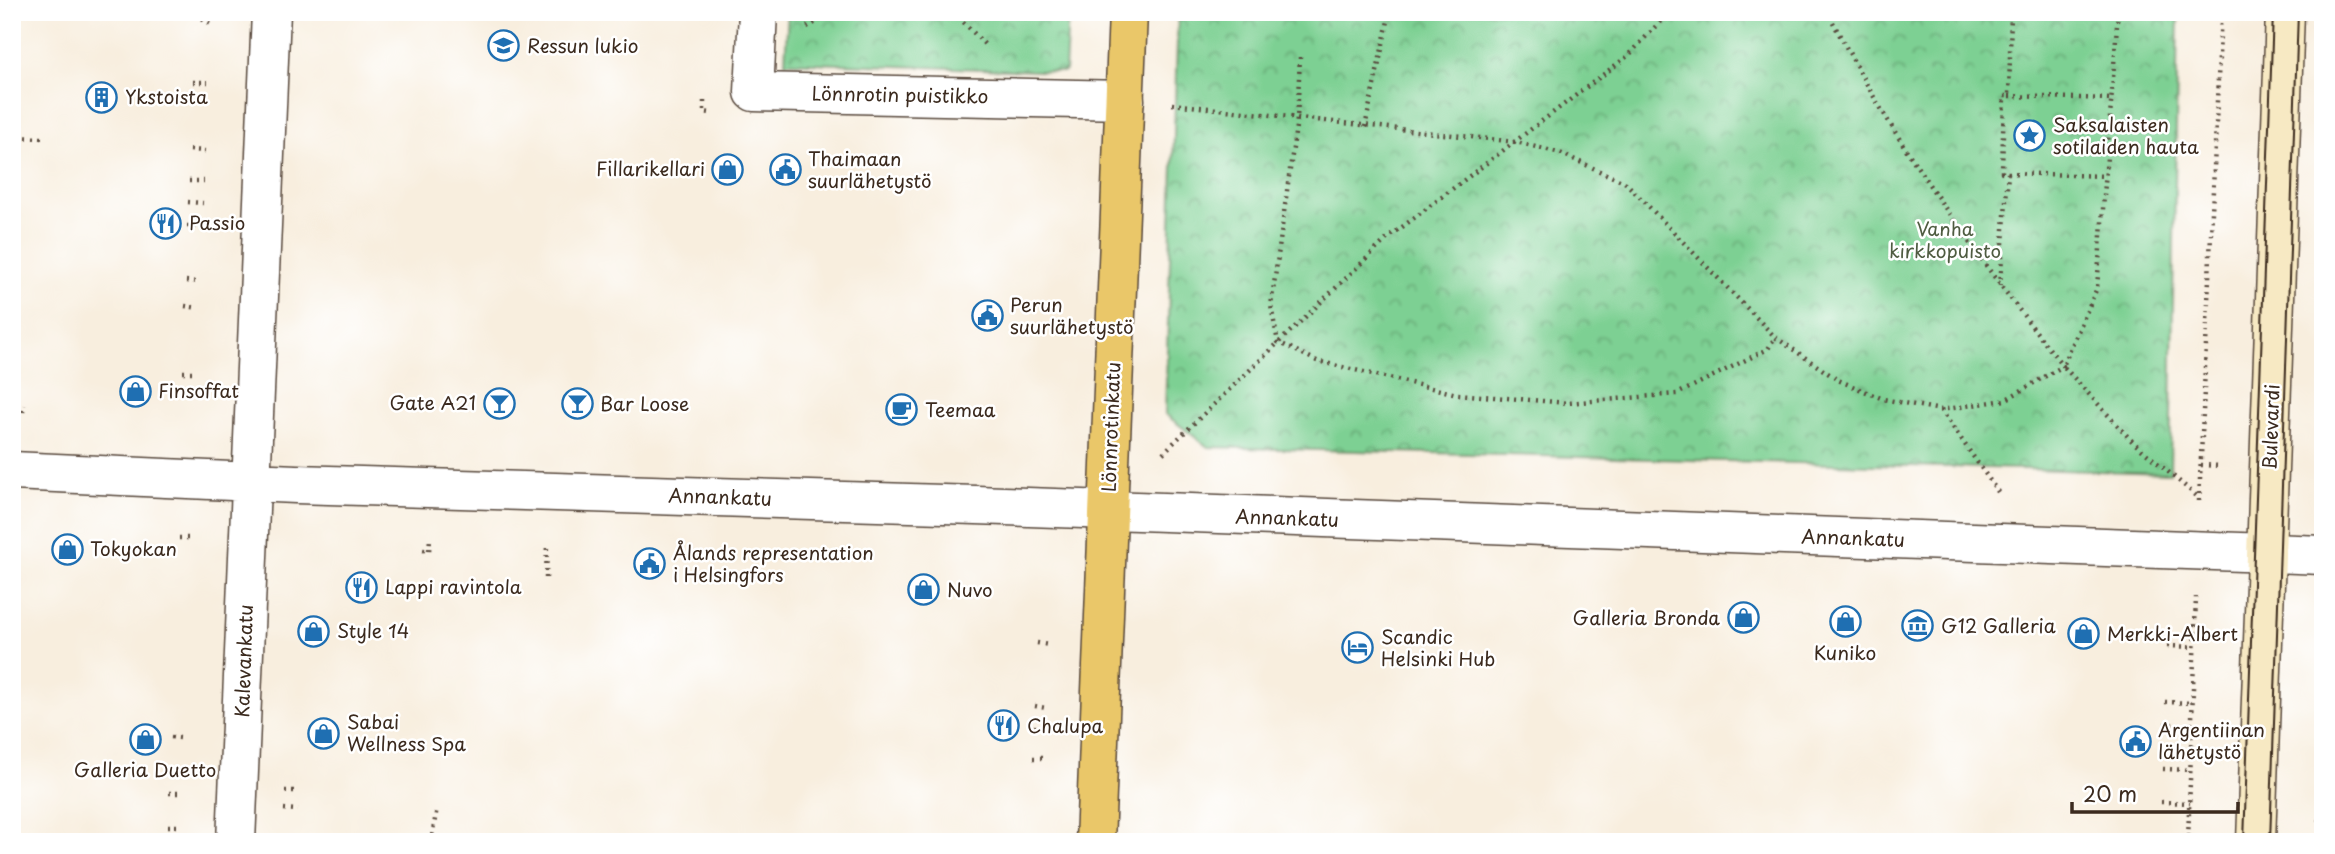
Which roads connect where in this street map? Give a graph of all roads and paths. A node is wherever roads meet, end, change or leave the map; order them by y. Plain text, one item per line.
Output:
1 (271, 12) edge
2 (758, 12) edge
3 (1128, 12) edge
4 (1390, 12) edge
5 (1669, 12) edge
6 (1828, 12) edge
7 (2011, 12) edge
8 (2118, 12) edge
9 (2221, 12) edge
10 (2285, 12) edge
11 (196, 16) dead end
12 (211, 24) dead end
13 (1300, 57) dead end
14 (193, 82) dead end
15 (208, 82) dead end
16 (2009, 96) junction
17 (2112, 99) junction
18 (1125, 100) junction
19 (1297, 119) junction
20 (1365, 127) junction
21 (12, 137) edge
22 (44, 138) dead end
23 (1516, 142) junction
24 (190, 150) dead end
25 (205, 151) dead end
26 (2008, 173) junction
27 (2106, 176) junction
28 (189, 181) dead end
29 (204, 181) dead end
30 (188, 202) dead end
31 (203, 202) dead end
32 (187, 226) dead end
33 (201, 226) dead end
34 (186, 281) dead end
35 (199, 282) dead end
36 (2000, 287) junction
37 (185, 306) dead end
38 (198, 308) dead end
39 (1776, 337) junction
40 (1278, 342) junction
41 (2063, 366) junction
42 (183, 372) dead end
43 (195, 372) dead end
44 (24, 405) dead end
45 (1941, 410) junction
46 (23, 412) dead end
47 (1163, 453) dead end
48 (12, 471) edge
49 (251, 481) junction
50 (1998, 492) dead end
51 (2199, 498) junction
52 (1108, 512) junction
53 (179, 537) dead end
54 (189, 538) dead end
55 (430, 539) dead end
56 (547, 543) dead end
57 (423, 550) dead end
58 (2197, 551) junction
59 (2266, 553) junction
60 (2323, 555) edge
61 (547, 578) dead end
62 (1037, 643) dead end
63 (1049, 645) dead end
64 (2167, 646) dead end
65 (2195, 647) junction
66 (2165, 702) dead end
67 (2193, 703) junction
68 (1035, 706) dead end
69 (1046, 708) dead end
70 (2164, 724) dead end
71 (2323, 724) edge
72 (2192, 726) junction
73 (1034, 727) dead end
74 (1046, 728) dead end
75 (171, 737) dead end
76 (181, 738) dead end
77 (1034, 758) dead end
78 (1044, 758) dead end
79 (2162, 769) dead end
80 (2190, 770) junction
81 (2322, 782) edge
82 (284, 791) dead end
83 (298, 791) dead end
84 (169, 793) dead end
85 (179, 793) dead end
86 (2161, 802) dead end
87 (2190, 803) junction
88 (437, 808) dead end
89 (283, 809) dead end
90 (298, 810) dead end
91 (168, 826) dead end
92 (178, 826) dead end
93 (2159, 840) dead end
94 (236, 842) edge
95 (431, 842) edge
96 (1095, 842) edge
97 (2188, 842) edge
98 (2256, 842) edge
99 (2319, 842) edge

1 - 49 street, Kalevankatu
2 - 18 street, Lönnrotin puistikko
3 - 18 main road, Lönnrotinkatu
4 - 20 path
5 - 23 path
6 - 36 path
7 - 16 path
8 - 17 path
9 - 51 path
10 - 59 street, Bulevardi
11 - 12 path
13 - 19 path
14 - 15 path
16 - 17 path
16 - 26 path
17 - 27 path
18 - 19 path
18 - 52 main road, Lönnrotinkatu
19 - 20 path
19 - 40 path
20 - 23 path
21 - 22 path
23 - 39 path
23 - 40 path
24 - 25 path
26 - 27 path
26 - 36 path
27 - 41 path
28 - 29 path
30 - 31 path
32 - 33 path
34 - 35 path
36 - 41 path
37 - 38 path
39 - 40 path
39 - 45 path
40 - 47 path
41 - 45 path
41 - 51 path
42 - 43 path
44 - 46 path
45 - 50 path
48 - 49 street, Annankatu
49 - 52 street, Annankatu
49 - 94 street, Kalevankatu
51 - 58 path
52 - 58 street, Annankatu
52 - 96 main road, Lönnrotinkatu
53 - 54 path
55 - 57 path
56 - 61 path
58 - 59 street, Annankatu
58 - 65 path
59 - 60 street, Annankatu
59 - 98 street, Bulevardi
62 - 63 path
64 - 65 path
65 - 67 path
66 - 67 path
67 - 72 path
68 - 69 path
70 - 72 path
71 - 81 path
72 - 80 path
73 - 74 path
75 - 76 path
77 - 78 path
79 - 80 path
80 - 87 path
81 - 99 path
82 - 83 path
84 - 85 path
86 - 87 path
87 - 97 path
88 - 95 path
89 - 90 path
91 - 92 path
93 - 97 path

